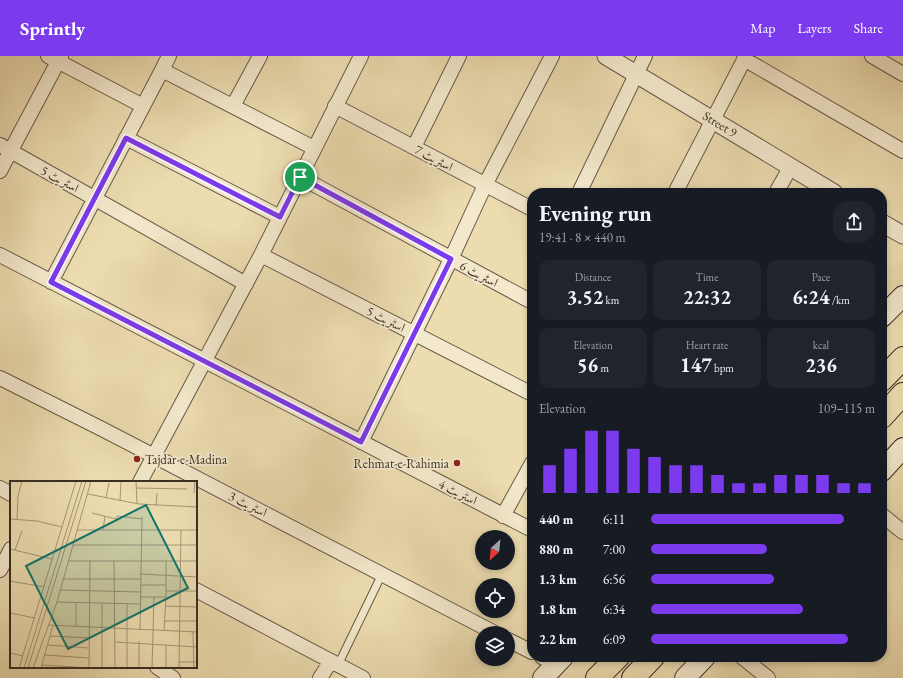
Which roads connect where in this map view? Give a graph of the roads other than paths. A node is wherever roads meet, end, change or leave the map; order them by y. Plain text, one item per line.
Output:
1 (169, 56) edge
2 (260, 56) edge
3 (361, 56) edge
4 (459, 56) edge
5 (552, 56) edge
6 (606, 56) edge
7 (645, 56) edge
8 (872, 56) edge
9 (56, 58) edge
10 (745, 58) edge
11 (162, 70) junction
12 (636, 74) junction
13 (903, 74) edge
14 (143, 106) junction
15 (233, 106) junction
16 (335, 106) junction
17 (713, 120) junction
18 (126, 138) junction
19 (414, 147) junction
20 (5, 148) edge
21 (314, 148) junction
22 (903, 151) edge
23 (790, 166) junction
24 (0, 171) edge
25 (300, 177) junction
26 (485, 184) junction
27 (581, 188) edge
28 (678, 188) edge
29 (779, 188) edge
30 (826, 188) edge
31 (94, 198) junction
32 (527, 206) edge
33 (280, 217) junction
34 (887, 226) edge
35 (903, 236) edge
36 (0, 255) edge
37 (261, 255) junction
38 (451, 259) junction
39 (51, 282) junction
40 (246, 284) junction
41 (903, 296) edge
42 (527, 299) edge
43 (887, 312) edge
44 (414, 334) junction
45 (903, 358) edge
46 (205, 361) junction
47 (887, 375) edge
48 (0, 378) edge
49 (527, 391) edge
50 (903, 394) edge
51 (887, 411) edge
52 (361, 442) junction
53 (903, 448) edge
54 (154, 456) junction
55 (887, 465) edge
56 (527, 472) edge
57 (141, 481) edge
58 (0, 488) edge
59 (10, 493) edge
60 (503, 516) junction
61 (887, 519) edge
62 (527, 528) edge
63 (903, 532) edge
64 (10, 551) edge
65 (0, 570) edge
66 (382, 574) junction
67 (197, 591) edge
68 (482, 626) edge
69 (515, 644) edge
70 (527, 650) edge
71 (613, 662) edge
72 (648, 662) edge
73 (700, 662) edge
74 (748, 662) edge
75 (334, 663) junction
76 (158, 668) edge
77 (173, 678) edge
78 (320, 678) edge
79 (362, 678) edge
80 (597, 678) edge
81 (633, 678) edge
82 (685, 678) edge
83 (768, 678) edge

1 - 11 street
2 - 15 street
3 - 16 street
4 - 19 street
5 - 26 street
6 - 12 street, Street 9
7 - 12 street
8 - 13 street
9 - 14 street
9 - 20 street
10 - 17 street
10 - 22 street
11 - 14 street
11 - 15 street
12 - 17 street, Street 9
12 - 27 street
14 - 18 street
15 - 21 street
16 - 19 street, اسٹریٹ 7
16 - 21 street
17 - 23 street, Street 9
17 - 28 street
18 - 31 street
18 - 33 street
19 - 26 street, اسٹریٹ 7
20 - 24 street
20 - 31 street, اسٹریٹ 5
21 - 25 street
23 - 29 street
23 - 30 street, Street 9
25 - 33 street
25 - 38 street, اسٹریٹ 6
26 - 32 street, اسٹریٹ 7
26 - 38 street
31 - 39 street
31 - 40 street, اسٹریٹ 5
33 - 37 street
34 - 35 street
36 - 39 street, اسٹریٹ 4
37 - 40 street
37 - 44 street, اسٹریٹ 5
38 - 42 street, اسٹریٹ 6
38 - 44 street
39 - 46 street, اسٹریٹ 4
40 - 46 street
41 - 43 main road
44 - 49 street, اسٹریٹ 5
44 - 52 street
45 - 47 highway
46 - 52 street, اسٹریٹ 4
46 - 54 street
48 - 54 street, اسٹریٹ 3
50 - 51 highway
52 - 60 street, اسٹریٹ 4
53 - 55 main road
54 - 57 street
54 - 66 street, اسٹریٹ 3
56 - 60 street
58 - 59 street
60 - 62 street, اسٹریٹ 4
61 - 63 street
64 - 65 street
66 - 68 street, اسٹریٹ 3
66 - 75 lane
67 - 75 street
69 - 70 street
71 - 80 highway
72 - 81 highway
73 - 82 main road
74 - 83 street
75 - 78 street
75 - 79 street
76 - 77 street

